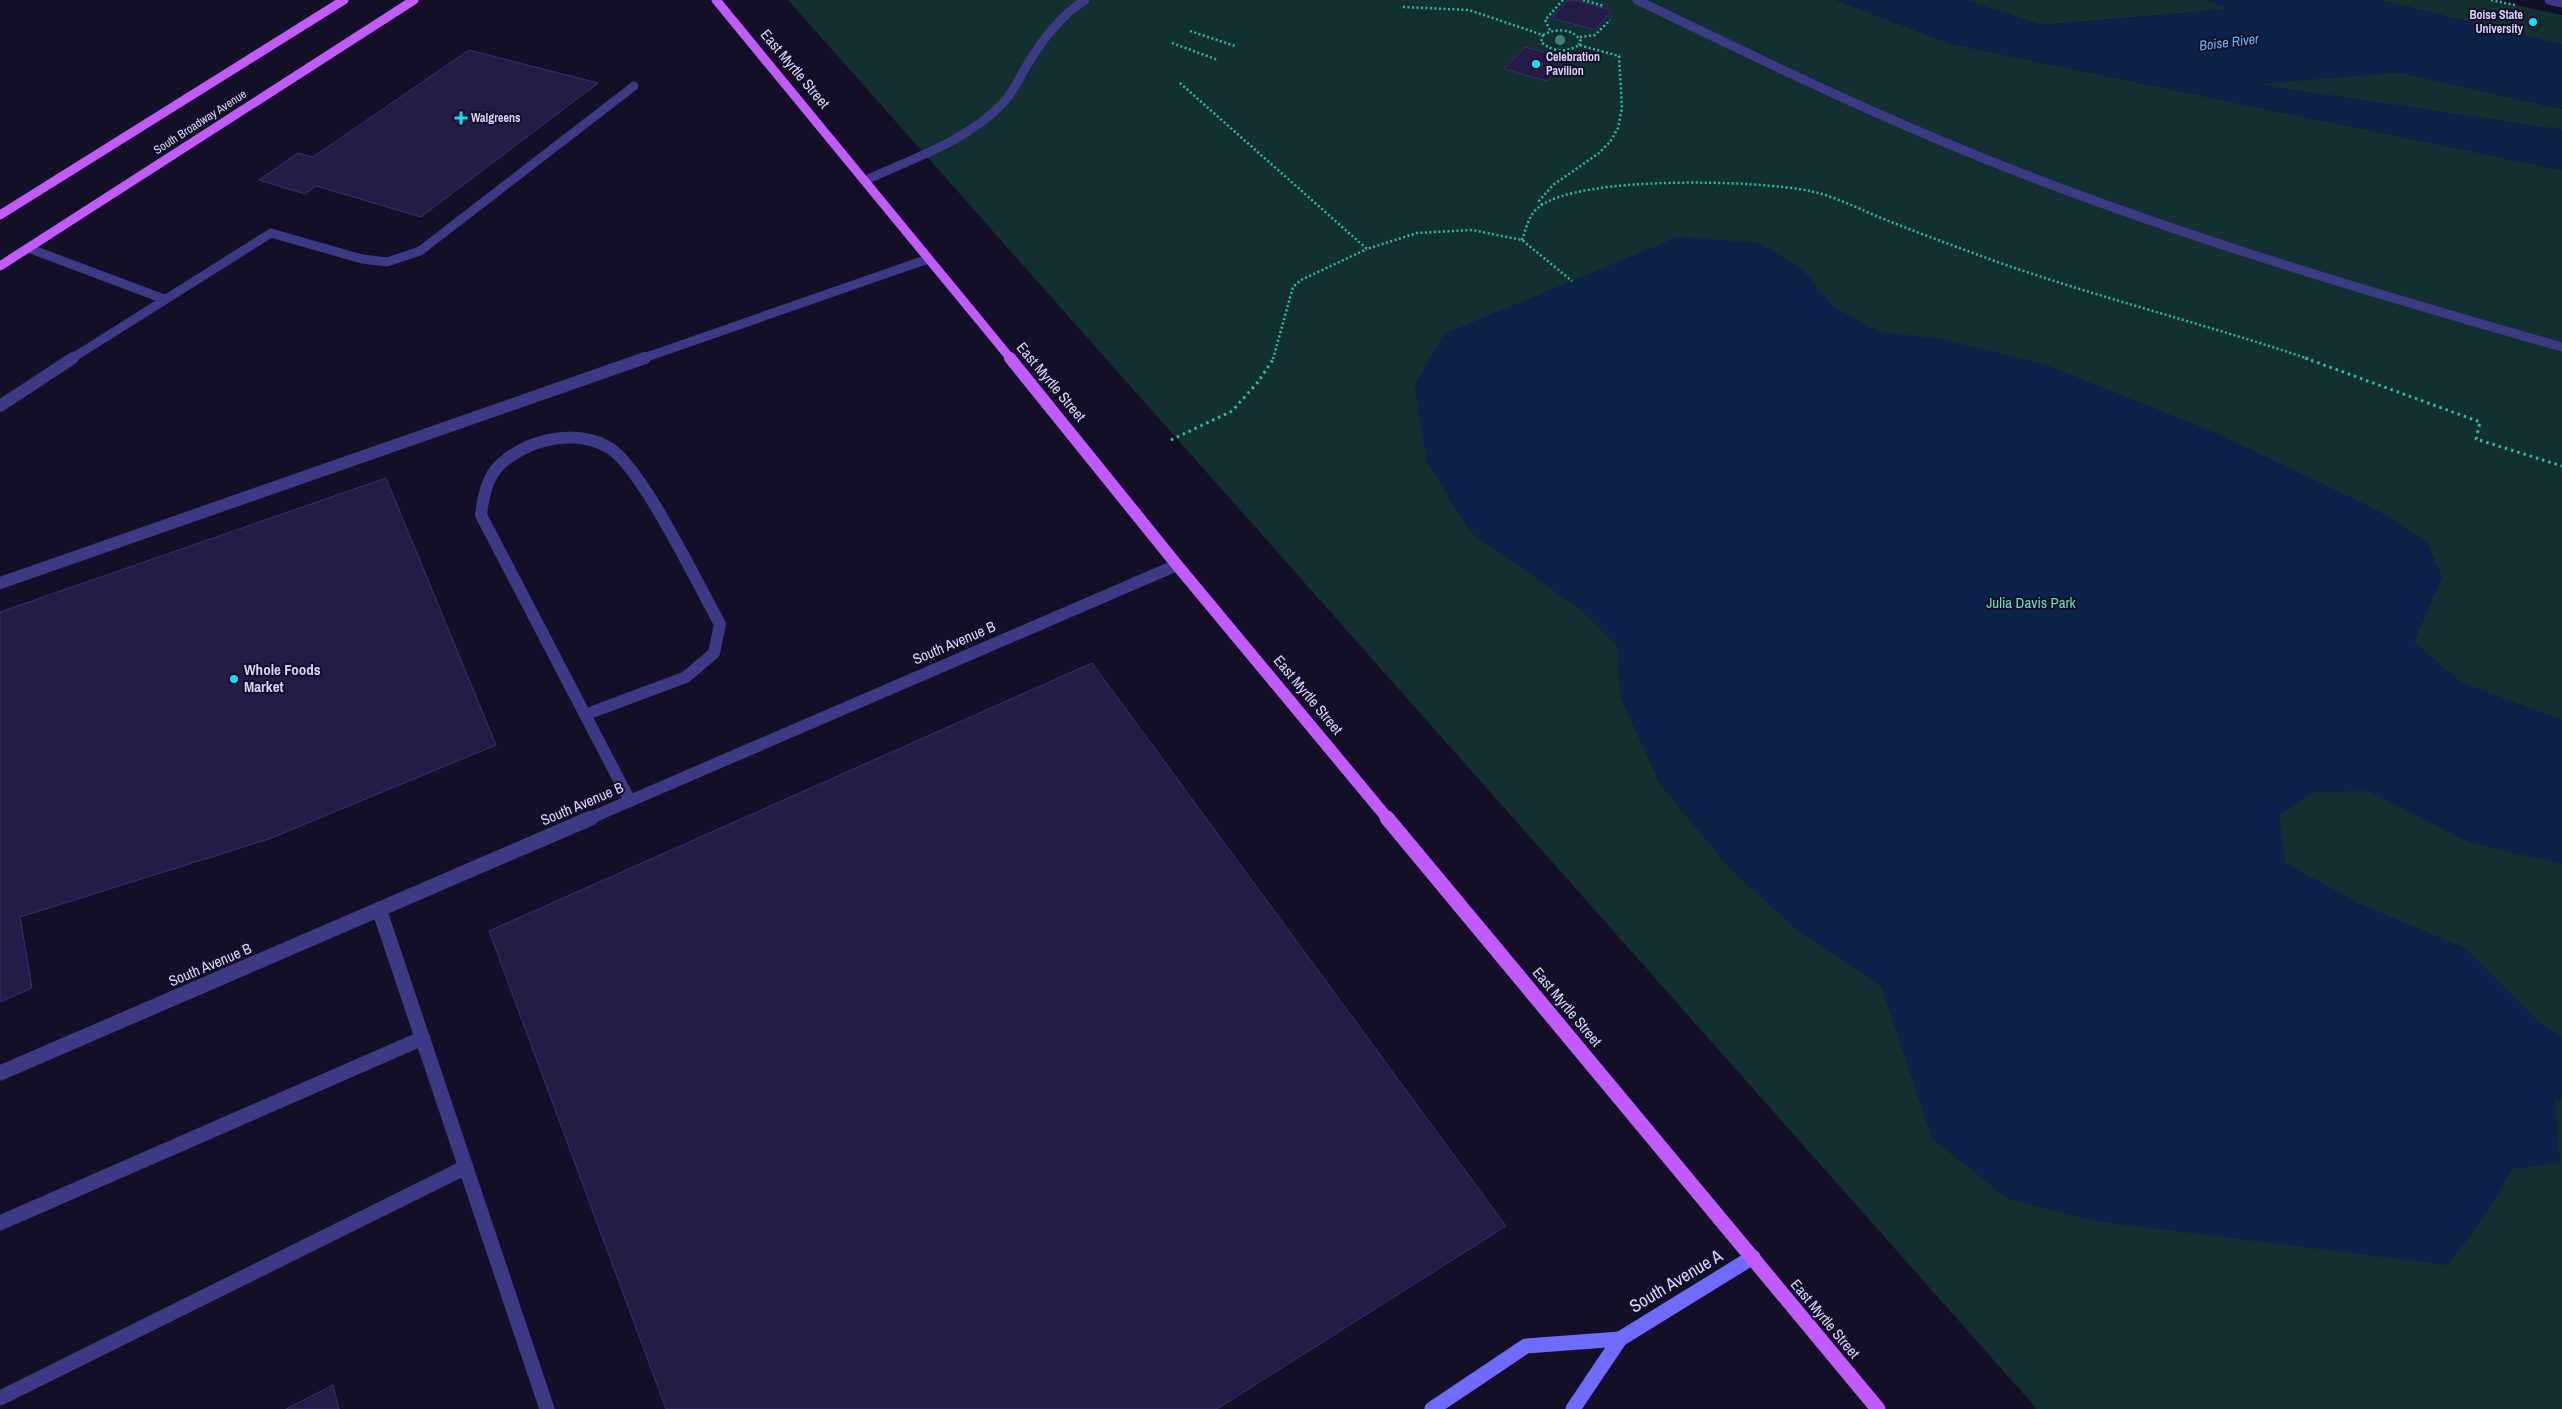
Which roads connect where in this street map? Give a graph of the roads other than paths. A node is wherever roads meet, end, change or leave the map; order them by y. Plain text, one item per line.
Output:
1 (344, 0) edge
2 (414, 0) edge
3 (716, 0) edge
4 (1085, 0) edge
5 (1637, 0) edge
6 (2549, 0) edge
7 (2562, 3) edge
8 (634, 86) dead end
9 (866, 180) junction
10 (0, 215) edge
11 (28, 248) junction
12 (928, 259) junction
13 (0, 266) edge
14 (164, 299) junction
15 (2562, 347) edge
16 (0, 406) edge
17 (1177, 565) junction
18 (0, 584) edge
19 (587, 714) junction
20 (630, 801) junction
21 (379, 910) junction
22 (423, 1038) junction
23 (0, 1073) edge
24 (466, 1167) junction
25 (0, 1223) edge
26 (1753, 1258) junction
27 (1620, 1339) junction
28 (0, 1398) edge
29 (547, 1409) edge
30 (1432, 1409) edge
31 (1573, 1409) edge
32 (1878, 1409) edge

1 - 10 main road, South Broadway Avenue
2 - 11 main road, South Broadway Avenue
3 - 9 main road, East Myrtle Street
4 - 9 street
5 - 15 street
6 - 7 street
8 - 14 street
9 - 12 main road, East Myrtle Street
11 - 13 main road, South Broadway Avenue
11 - 14 street
12 - 17 main road, East Myrtle Street
12 - 18 street
14 - 16 street
17 - 20 street, South Avenue B
17 - 26 main road, East Myrtle Street
19 - 19 street
19 - 20 street
20 - 21 street, South Avenue B
21 - 22 street
21 - 23 street, South Avenue B
22 - 24 street
22 - 25 street
24 - 28 street
24 - 29 street
26 - 27 street, South Avenue A
26 - 32 main road, East Myrtle Street
27 - 30 street, South Avenue A
27 - 31 street, South Avenue A

